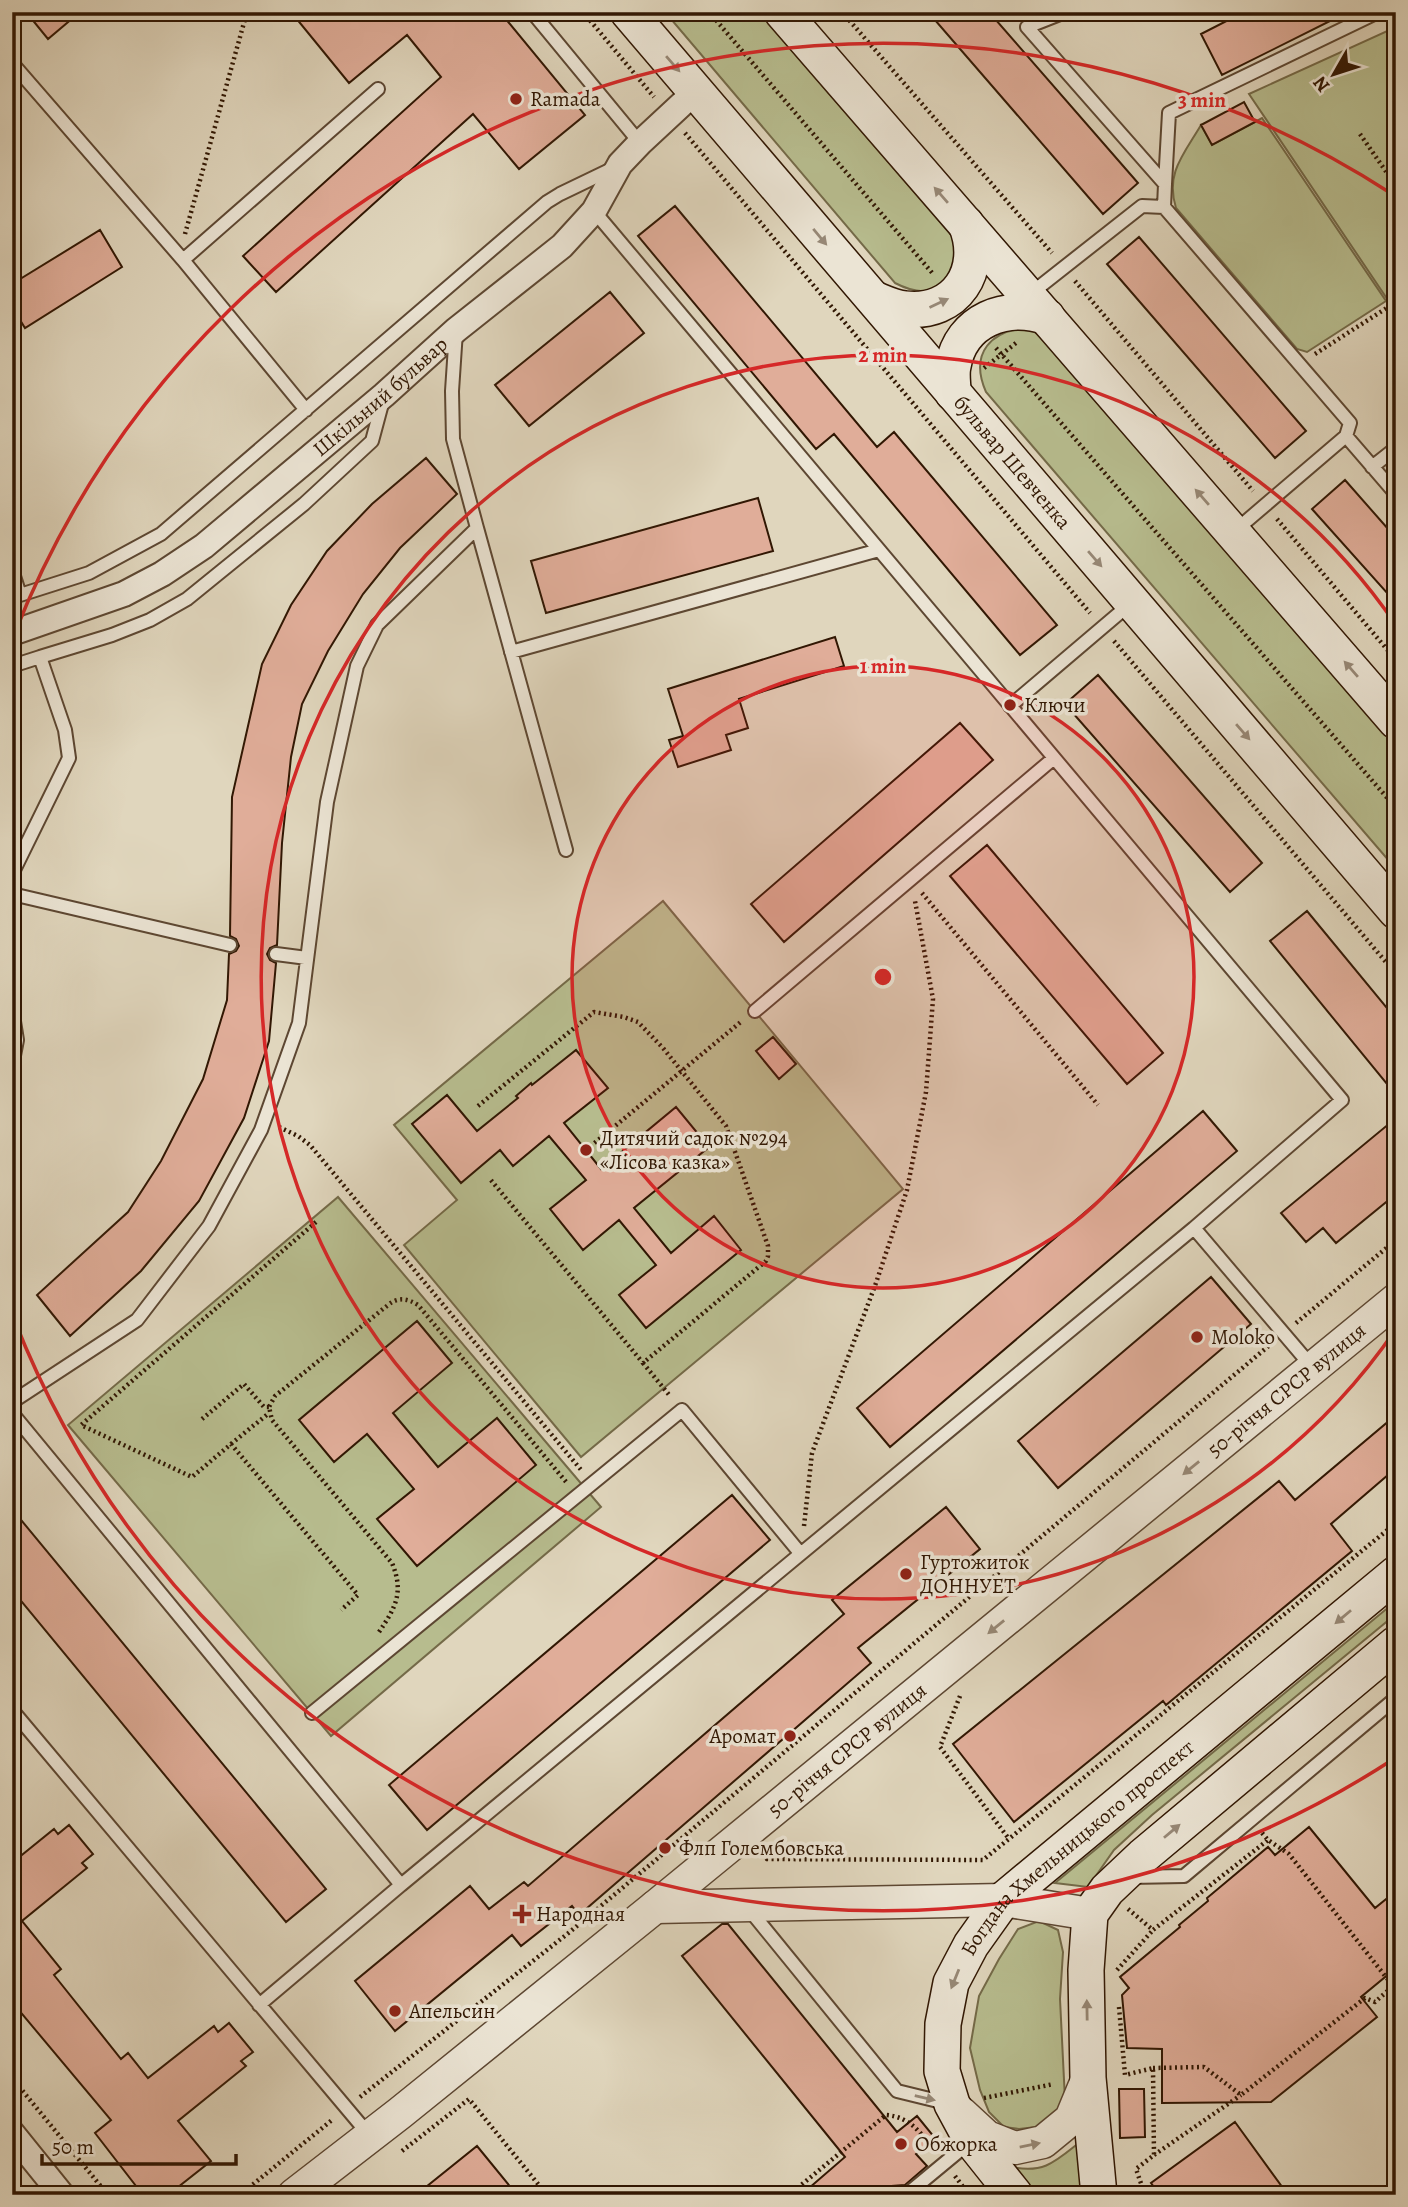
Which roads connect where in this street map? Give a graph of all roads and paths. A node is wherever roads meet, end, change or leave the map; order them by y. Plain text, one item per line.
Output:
1 (247, 12) edge
2 (532, 12) edge
3 (583, 12) edge
4 (628, 12) edge
5 (709, 12) edge
6 (782, 12) edge
7 (842, 12) edge
8 (1065, 12) edge
9 (1378, 12) edge
10 (12, 63) edge
11 (378, 89) dead end
12 (696, 91) junction
13 (670, 115) junction
14 (1360, 134) dead end
15 (640, 143) junction
16 (620, 164) junction
17 (1166, 184) junction
18 (1396, 186) edge
19 (1164, 207) junction
20 (594, 211) junction
21 (966, 224) junction
22 (181, 258) junction
23 (1064, 268) junction
24 (952, 296) junction
25 (874, 299) junction
26 (1396, 302) edge
27 (1033, 316) junction
28 (976, 325) junction
29 (456, 330) junction
30 (1002, 354) junction
31 (1299, 364) junction
32 (984, 369) dead end
33 (953, 393) junction
34 (384, 395) junction
35 (306, 410) junction
36 (1346, 436) junction
37 (1396, 448) edge
38 (1373, 467) junction
39 (1396, 494) edge
40 (1264, 504) junction
41 (477, 528) junction
42 (1233, 533) junction
43 (879, 550) junction
44 (12, 570) edge
45 (16, 596) edge
46 (1132, 602) junction
47 (1102, 627) junction
48 (12, 633) edge
49 (511, 652) junction
50 (40, 657) junction
51 (1396, 660) edge
52 (12, 666) edge
53 (1010, 706) junction
54 (1396, 721) edge
55 (1054, 758) junction
56 (1396, 808) edge
57 (566, 850) dead end
58 (12, 874) edge
59 (911, 879) junction
60 (12, 894) edge
61 (1396, 911) edge
62 (230, 946) dead end
63 (276, 954) dead end
64 (307, 958) junction
65 (1396, 974) edge
66 (12, 1009) edge
67 (755, 1010) joint
68 (12, 1066) edge
69 (682, 1072) junction
70 (1098, 1105) dead end
71 (478, 1106) dead end
72 (264, 1121) junction
73 (586, 1150) dead end
74 (490, 1179) dead end
75 (316, 1222) dead end
76 (1194, 1228) junction
77 (1396, 1240) edge
78 (1396, 1300) edge
79 (1283, 1334) junction
80 (643, 1363) junction
81 (1313, 1368) junction
82 (664, 1388) dead end
83 (12, 1402) edge
84 (269, 1406) junction
85 (12, 1413) edge
86 (269, 1413) junction
87 (202, 1419) dead end
88 (231, 1444) junction
89 (592, 1482) junction
90 (577, 1494) junction
91 (1396, 1523) edge
92 (800, 1553) junction
93 (1396, 1574) edge
94 (341, 1610) dead end
95 (372, 1643) dead end
96 (1396, 1644) edge
97 (960, 1696) dead end
98 (1396, 1698) edge
99 (12, 1710) edge
100 (312, 1713) dead end
101 (1251, 1820) junction
102 (1009, 1839) junction
103 (768, 1859) dead end
104 (1119, 1877) junction
105 (401, 1885) junction
106 (1003, 1900) junction
107 (746, 1905) junction
108 (655, 1907) junction
109 (1090, 1914) junction
110 (1153, 1930) dead end
111 (1118, 1983) dead end
112 (1393, 1986) junction
113 (1119, 1996) dead end
114 (1394, 1999) dead end
115 (258, 2005) junction
116 (1153, 2068) junction
117 (1125, 2076) junction
118 (12, 2078) edge
119 (1088, 2078) junction
120 (1241, 2095) junction
121 (953, 2104) junction
122 (345, 2109) junction
123 (913, 2124) junction
124 (12, 2133) edge
125 (370, 2137) junction
126 (972, 2141) junction
127 (398, 2154) dead end
128 (1154, 2155) junction
129 (945, 2163) junction
130 (62, 2195) edge
131 (108, 2195) edge
132 (240, 2195) edge
133 (294, 2195) edge
134 (547, 2195) edge
135 (789, 2195) edge
136 (906, 2195) edge
137 (1015, 2195) edge
138 (1099, 2195) edge
139 (1145, 2195) edge

1 - 22 path
2 - 15 lane
3 - 13 path
4 -> 12 main road, бульвар Шевченка
5 - 24 path
21 -> 6 main road
7 - 23 path
8 - 17 lane
9 - 17 lane
10 - 22 lane
11 - 22 lane
12 - 13 street, Шкільний бульвар
12 -> 25 main road, бульвар Шевченка
13 - 15 street, Шкільний бульвар
13 - 47 path
14 - 18 path
15 - 16 street, Шкільний бульвар
16 - 20 street, Шкільний бульвар
16 - 35 lane
17 - 19 lane
19 - 23 lane
19 - 31 lane
20 - 29 street, Шкільний бульвар
20 - 43 lane
21 - 24 main road
21 - 27 main road
22 - 35 lane
23 - 27 lane
23 - 40 path
25 -> 24 main road
25 - 33 main road, бульвар Шевченка
26 - 31 path
27 - 28 main road
27 - 30 path
42 -> 27 main road
28 - 30 path
28 - 33 main road
29 - 34 street, Шкільний бульвар
29 - 41 lane
30 - 32 path
30 - 56 path
31 - 36 lane
33 -> 46 main road, бульвар Шевченка
34 - 48 street, Шкільний бульвар
34 - 50 lane
35 - 45 lane
36 - 38 lane
36 - 40 lane
37 - 38 lane
38 - 39 lane
40 - 42 lane
40 - 51 path
41 - 49 lane
41 - 64 lane
54 -> 42 main road
43 - 49 lane
43 - 53 lane
44 - 45 lane
46 - 47 lane
46 -> 61 main road, бульвар Шевченка
47 - 53 lane
47 - 65 path
49 - 57 lane
50 - 52 lane
50 - 58 lane
53 - 55 lane
55 - 59 lane
55 - 76 lane
59 - 67 lane
59 - 70 path
59 - 92 path
60 - 62 lane
63 - 64 lane
64 - 72 lane
66 - 68 lane
67 - 69 path
69 - 71 path
69 - 73 path
69 - 80 path
72 - 83 lane
72 - 89 path
74 - 80 path
75 - 88 path
76 - 79 lane
76 - 92 lane
77 - 79 path
78 - 81 street, 50-річчя СРСР вулиця
79 - 81 lane
79 - 122 path
80 - 82 path
81 -> 108 street, 50-річчя СРСР вулиця
84 - 86 path
84 - 87 path
84 - 90 path
85 - 105 lane
86 - 88 path
86 - 95 path
88 - 94 path
89 - 90 lane
89 - 92 lane
90 - 100 lane
91 - 102 path
92 - 105 lane
93 -> 106 main road, Богдана Хмельницького проспект
104 -> 96 main road
97 - 102 path
98 - 101 lane
99 - 115 lane
101 - 104 lane
101 - 112 path
102 - 103 path
104 - 109 main road
105 - 115 lane
106 - 107 street
106 - 109 street
106 -> 121 main road, Богдана Хмельницького проспект
107 - 108 street
107 -> 121 lane
108 - 125 street, 50-річчя СРСР вулиця
119 -> 109 main road
110 - 111 path
112 - 114 path
112 - 120 path
113 - 117 path
115 - 122 lane
116 - 117 path
116 - 120 path
116 - 128 path
117 - 119 path
118 - 131 path
119 - 121 path
121 -> 119 street
119 - 138 main road
120 - 128 path
121 - 123 path
121 - 126 main road, Богдана Хмельницького проспект
122 - 125 lane
122 - 132 path
123 - 129 path
123 - 135 path
124 - 130 street
125 - 133 street, 50-річчя СРСР вулиця
126 - 129 lane
126 - 137 main road, Богдана Хмельницького проспект
127 - 134 path
128 - 139 path
129 - 136 lane

